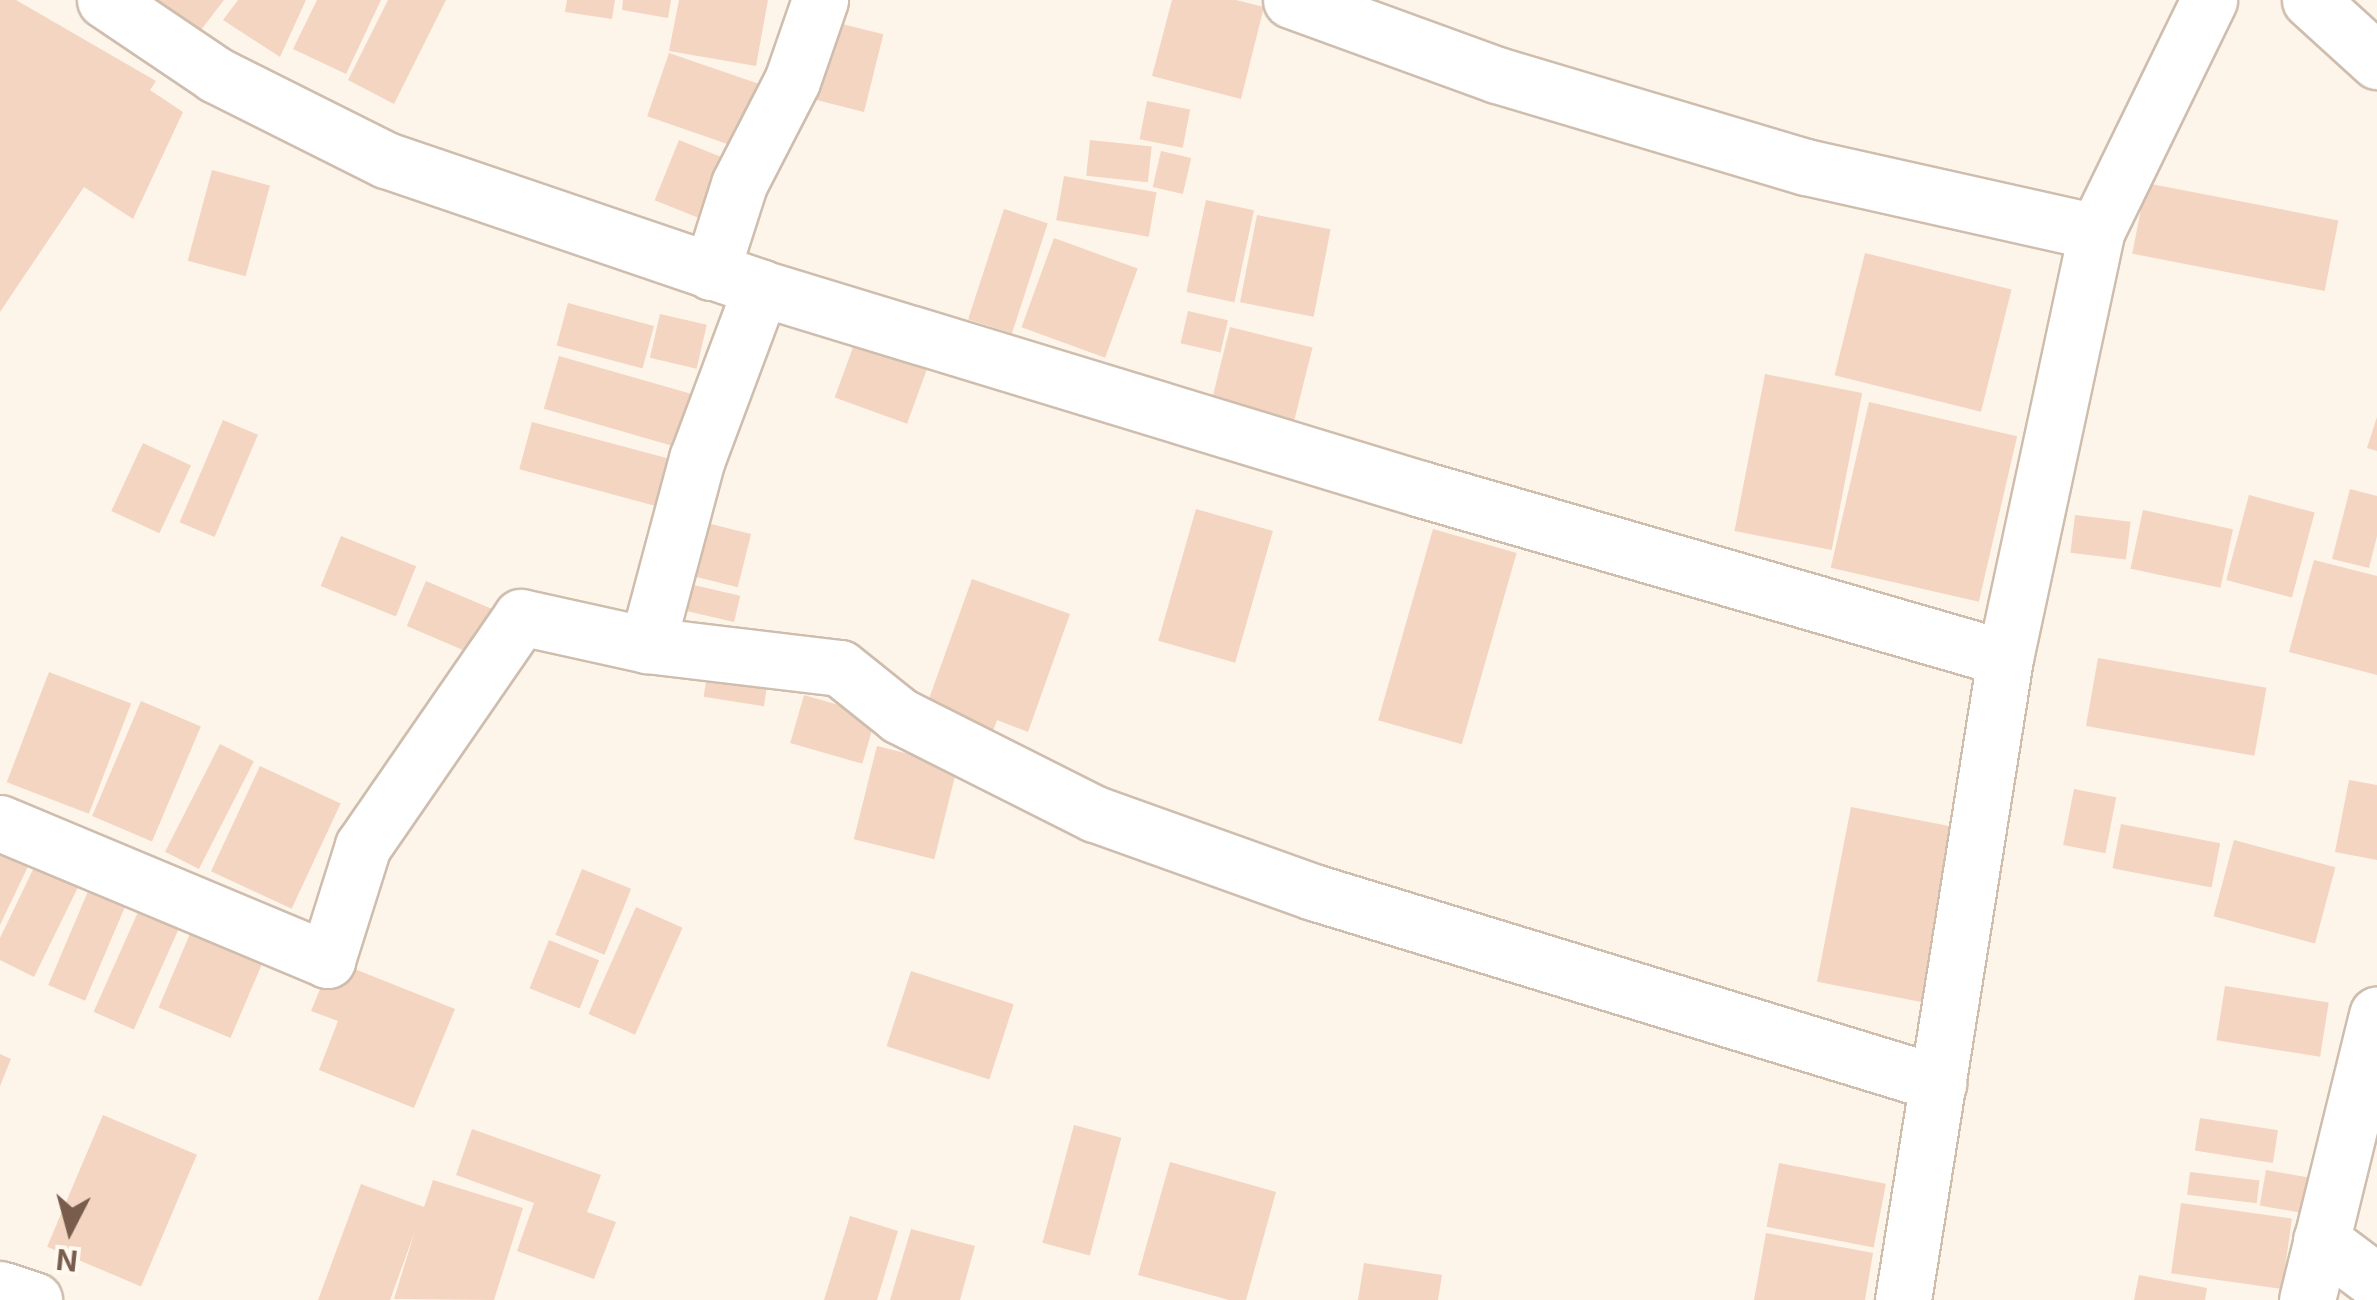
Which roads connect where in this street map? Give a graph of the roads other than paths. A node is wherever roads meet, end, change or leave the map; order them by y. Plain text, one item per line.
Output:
1 (105, 0) edge
2 (820, 0) edge
3 (1292, 0) edge
4 (2208, 0) edge
5 (2310, 0) edge
6 (2377, 61) edge
7 (2096, 232) junction
8 (736, 280) junction
9 (647, 645) junction
10 (2004, 658) junction
11 (0, 823) edge
12 (2377, 1014) edge
13 (1938, 1083) junction
14 (2321, 1240) junction
15 (2377, 1282) edge
16 (0, 1289) edge
17 (34, 1300) edge
18 (1903, 1300) edge
19 (2307, 1300) edge

1 - 8 street
2 - 8 street
3 - 7 street
4 - 7 street
5 - 6 street
7 - 10 street
8 - 9 street
8 - 10 street
9 - 11 street
9 - 13 street
10 - 13 street
12 - 14 street
13 - 18 street
14 - 15 street
14 - 19 street
16 - 17 street

